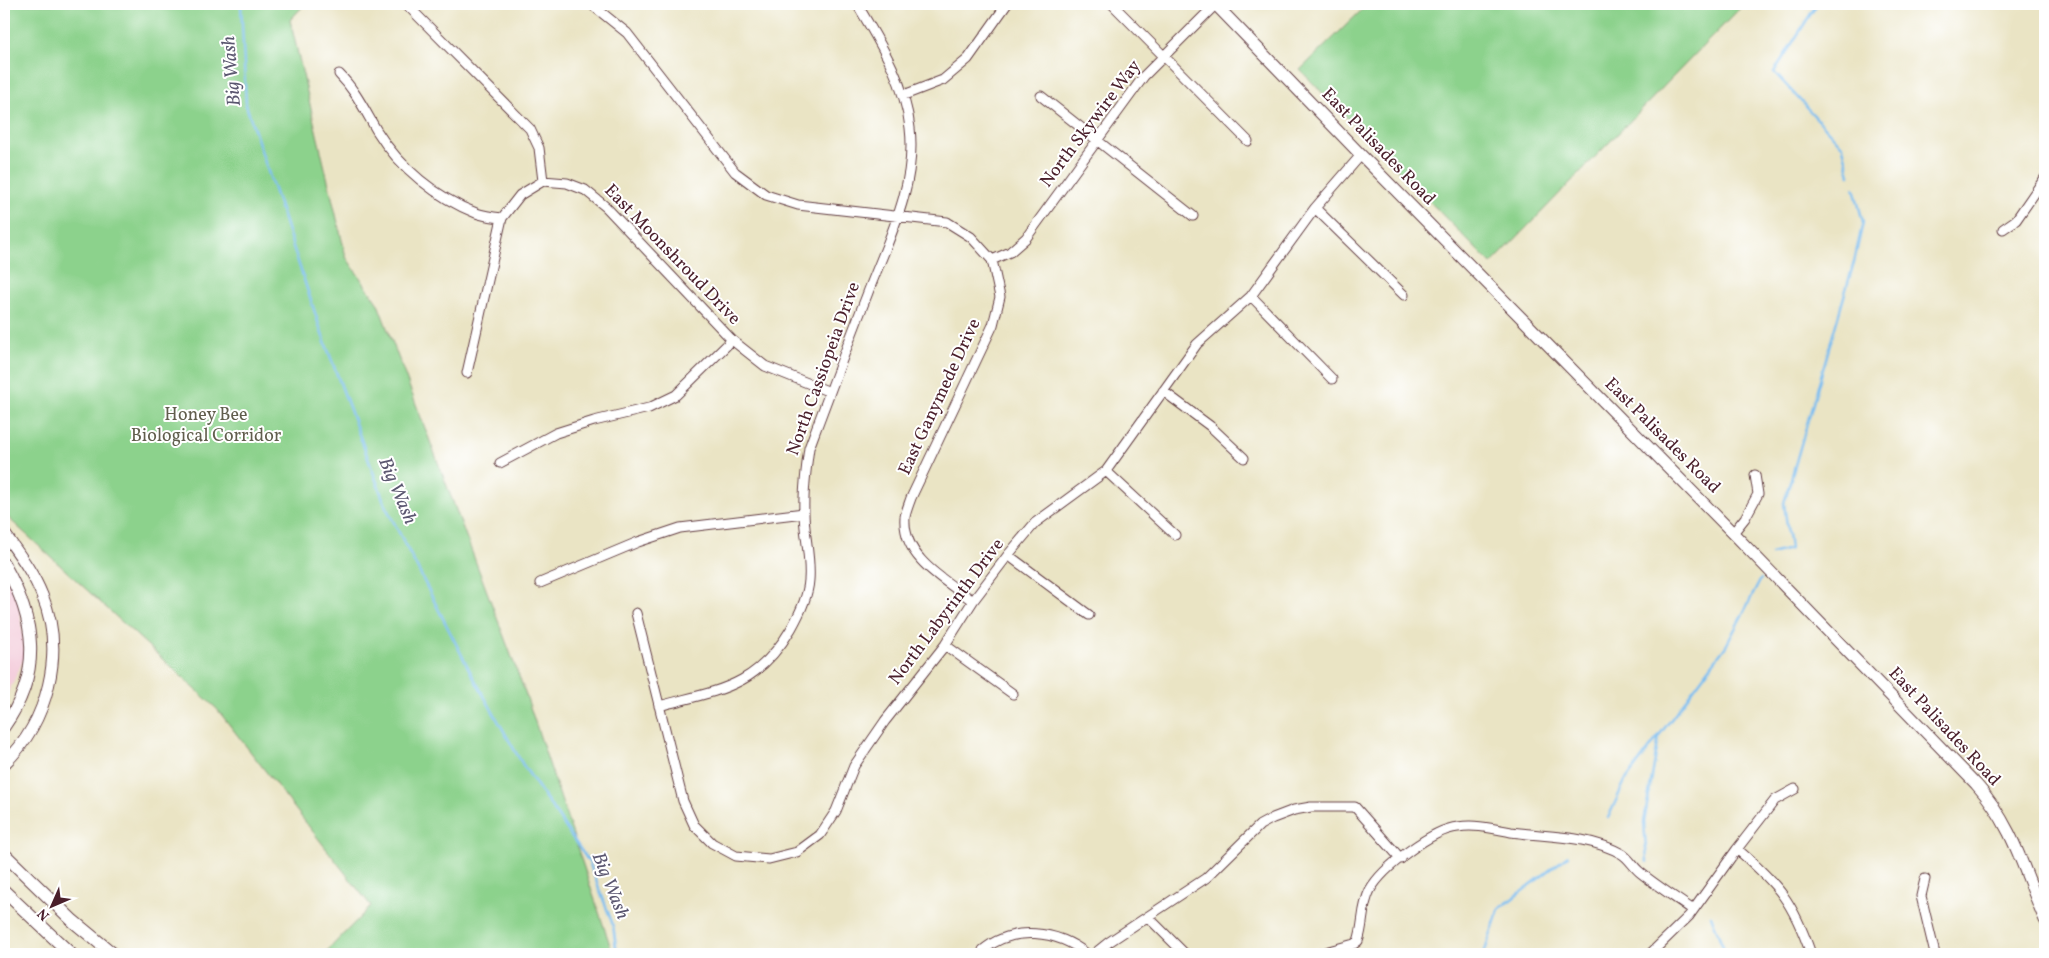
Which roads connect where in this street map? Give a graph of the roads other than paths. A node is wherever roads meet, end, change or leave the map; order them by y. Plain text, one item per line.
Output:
1 (406, 4) edge
2 (591, 4) edge
3 (857, 4) edge
4 (1007, 4) edge
5 (1112, 4) edge
6 (1215, 4) edge
7 (1164, 56) junction
8 (339, 74) dead end
9 (904, 96) junction
10 (1041, 96) dead end
11 (1098, 139) junction
12 (1248, 141) dead end
13 (1361, 155) junction
14 (2045, 178) edge
15 (543, 181) junction
16 (1315, 208) junction
17 (898, 215) junction
18 (1193, 216) dead end
19 (502, 218) junction
20 (2003, 229) dead end
21 (992, 260) junction
22 (1404, 295) dead end
23 (1251, 296) junction
24 (732, 340) junction
25 (467, 372) dead end
26 (1332, 379) dead end
27 (830, 392) junction
28 (1163, 392) junction
29 (1244, 458) dead end
30 (500, 463) dead end
31 (1106, 471) junction
32 (1755, 476) dead end
33 (804, 513) junction
34 (1734, 532) junction
35 (4, 533) edge
36 (1175, 535) dead end
37 (1008, 555) junction
38 (4, 564) edge
39 (540, 584) dead end
40 (973, 601) junction
41 (636, 613) dead end
42 (1089, 615) dead end
43 (945, 645) junction
44 (1013, 694) dead end
45 (659, 706) junction
46 (4, 727) edge
47 (4, 764) edge
48 (1795, 789) dead end
49 (1736, 849) junction
50 (4, 854) edge
51 (1401, 859) junction
52 (1925, 880) dead end
53 (4, 891) edge
54 (1693, 910) junction
55 (1148, 917) junction
56 (2045, 920) edge
57 (983, 950) dead end
58 (71, 954) edge
59 (112, 954) edge
60 (1087, 954) edge
61 (1094, 954) edge
62 (1185, 954) edge
63 (1318, 954) edge
64 (1650, 954) edge
65 (1811, 954) edge
66 (1935, 954) edge

1 - 15 street
2 - 17 street, East Ganymede Drive
3 - 9 street, North Cassiopeia Drive
4 - 9 street
5 - 7 street
6 - 7 street, North Skywire Way
6 - 13 street, East Palisades Road
7 - 11 street, North Skywire Way
7 - 12 street
8 - 19 street
9 - 17 street, North Cassiopeia Drive
10 - 11 street
11 - 18 street
11 - 21 street, North Skywire Way
13 - 16 street, North Labyrinth Drive
13 - 34 street, East Palisades Road
14 - 20 street
15 - 19 street
15 - 24 street, East Moonshroud Drive
16 - 22 street
16 - 23 street, North Labyrinth Drive
17 - 21 street, East Ganymede Drive
17 - 27 street, North Cassiopeia Drive
19 - 25 street
21 - 40 street, East Ganymede Drive
23 - 26 street
23 - 28 street, North Labyrinth Drive
24 - 27 street, East Moonshroud Drive
24 - 30 street
27 - 33 street, North Cassiopeia Drive
28 - 29 street
28 - 31 street, North Labyrinth Drive
31 - 36 street
31 - 37 street, North Labyrinth Drive
32 - 34 street
33 - 39 street
33 - 45 street, North Cassiopeia Drive
34 - 56 street, East Palisades Road
35 - 47 street
37 - 40 street, North Labyrinth Drive
37 - 42 street
38 - 46 street
40 - 43 street, North Labyrinth Drive
41 - 45 street, North Labyrinth Drive
43 - 44 street
43 - 45 street, North Labyrinth Drive
48 - 49 street
49 - 54 street
49 - 65 street
50 - 59 main road
51 - 54 street
51 - 55 street
51 - 63 street
52 - 66 street
53 - 58 main road
54 - 64 street
55 - 61 street
55 - 62 street
57 - 60 street

